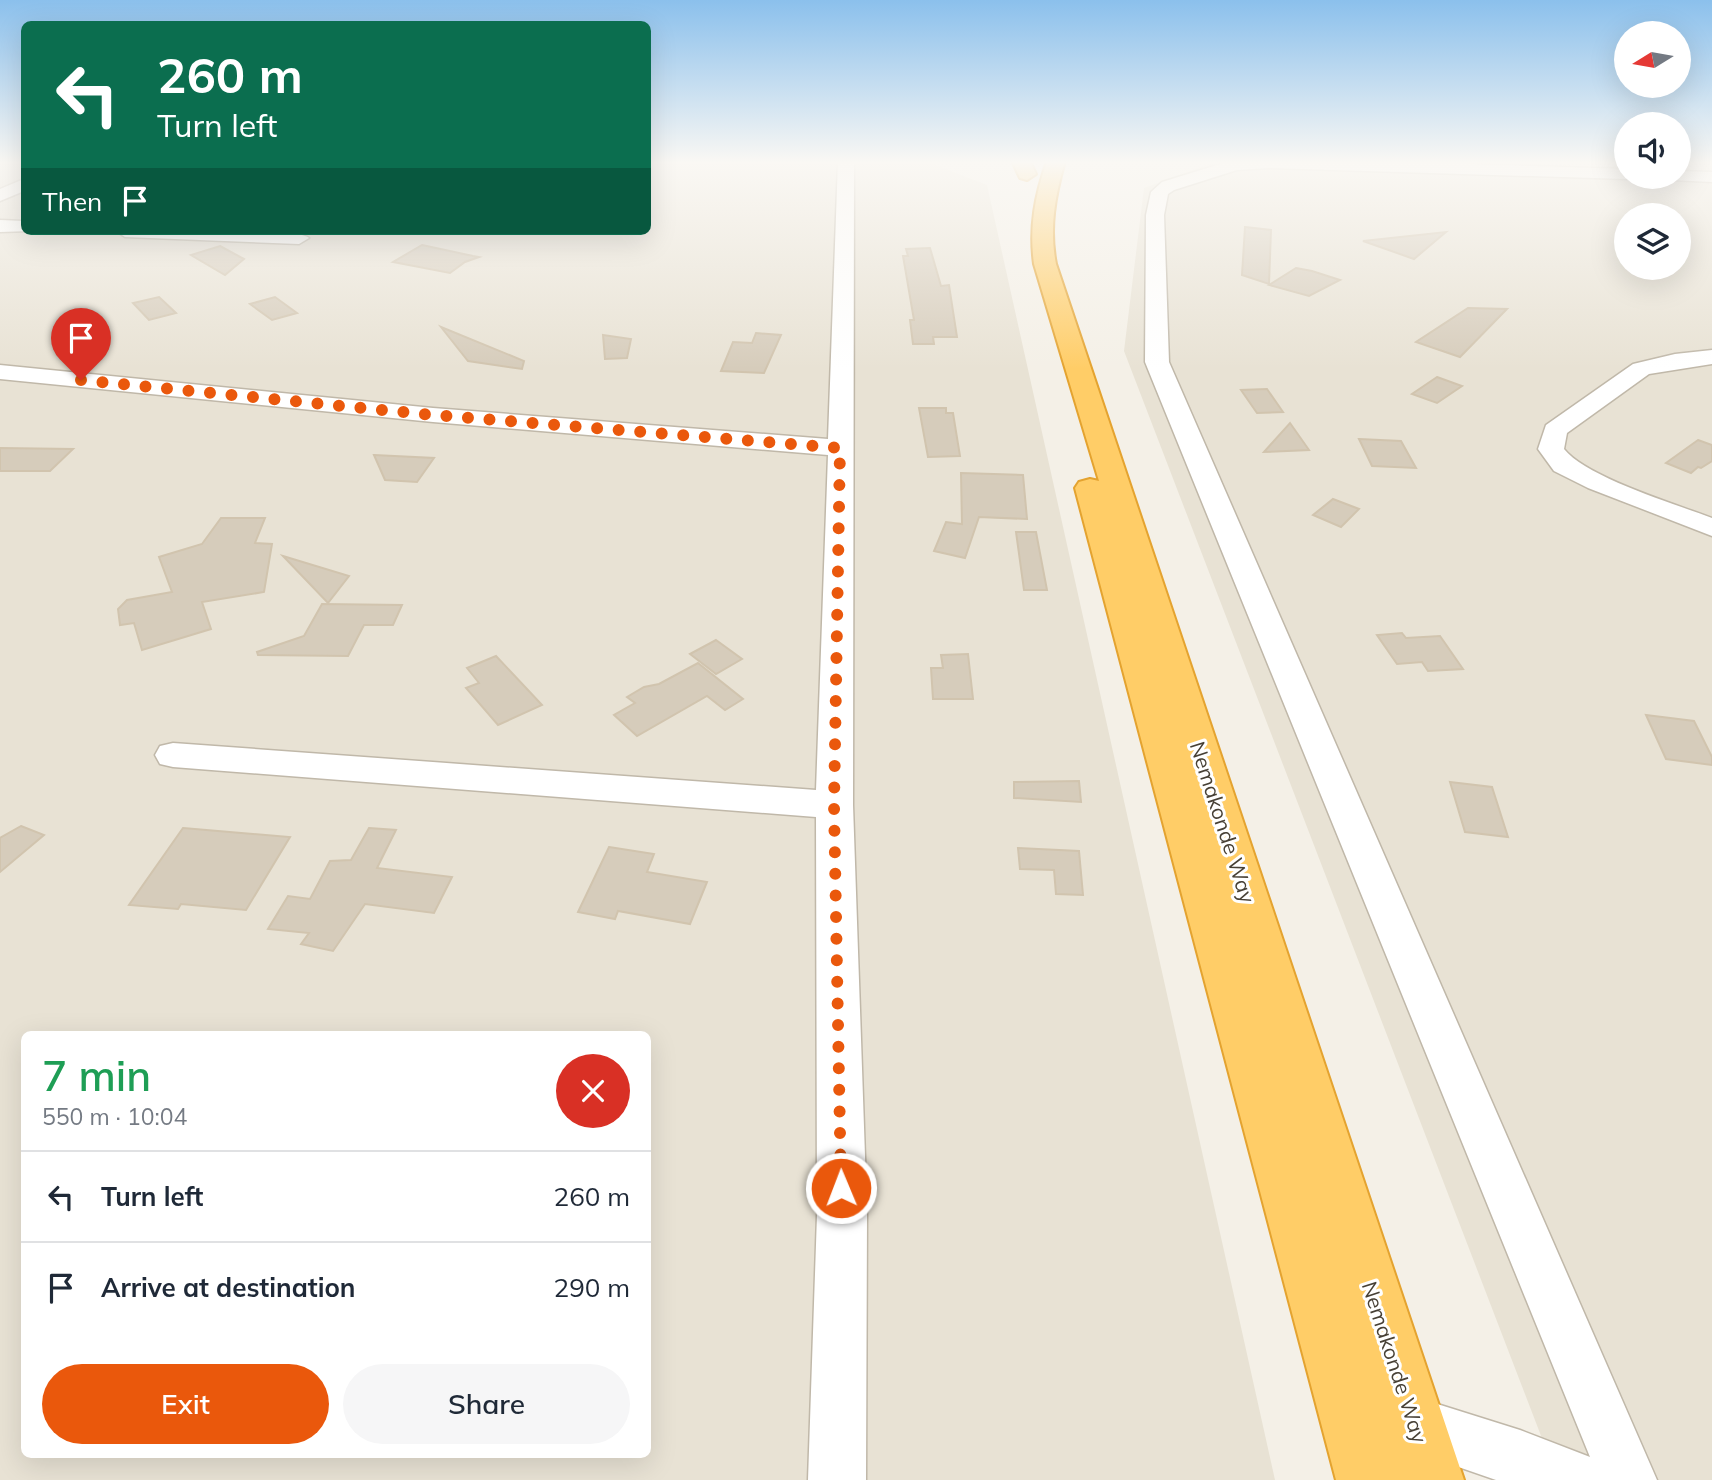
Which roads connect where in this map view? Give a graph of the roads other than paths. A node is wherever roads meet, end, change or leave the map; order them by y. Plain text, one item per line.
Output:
1 (845, 230) edge
2 (1041, 230) edge
3 (1154, 230) edge
4 (224, 235) edge
5 (299, 238) dead end
6 (1023, 249) dead end
7 (1712, 357) edge
8 (0, 372) edge
9 (840, 448) junction
10 (1712, 528) edge
11 (173, 755) dead end
12 (834, 805) junction
13 (1415, 1426) junction
14 (837, 1480) edge
15 (1368, 1480) edge
16 (1432, 1480) edge
17 (1574, 1480) edge
18 (1628, 1480) edge

1 - 9 street
2 - 13 highway, Nemakonde Way
3 - 18 street
4 - 5 street
6 - 15 highway, Nemakonde Way
7 - 10 street
8 - 9 street
9 - 12 street
11 - 12 street
12 - 14 street
13 - 16 highway, Nemakonde Way
13 - 17 street

